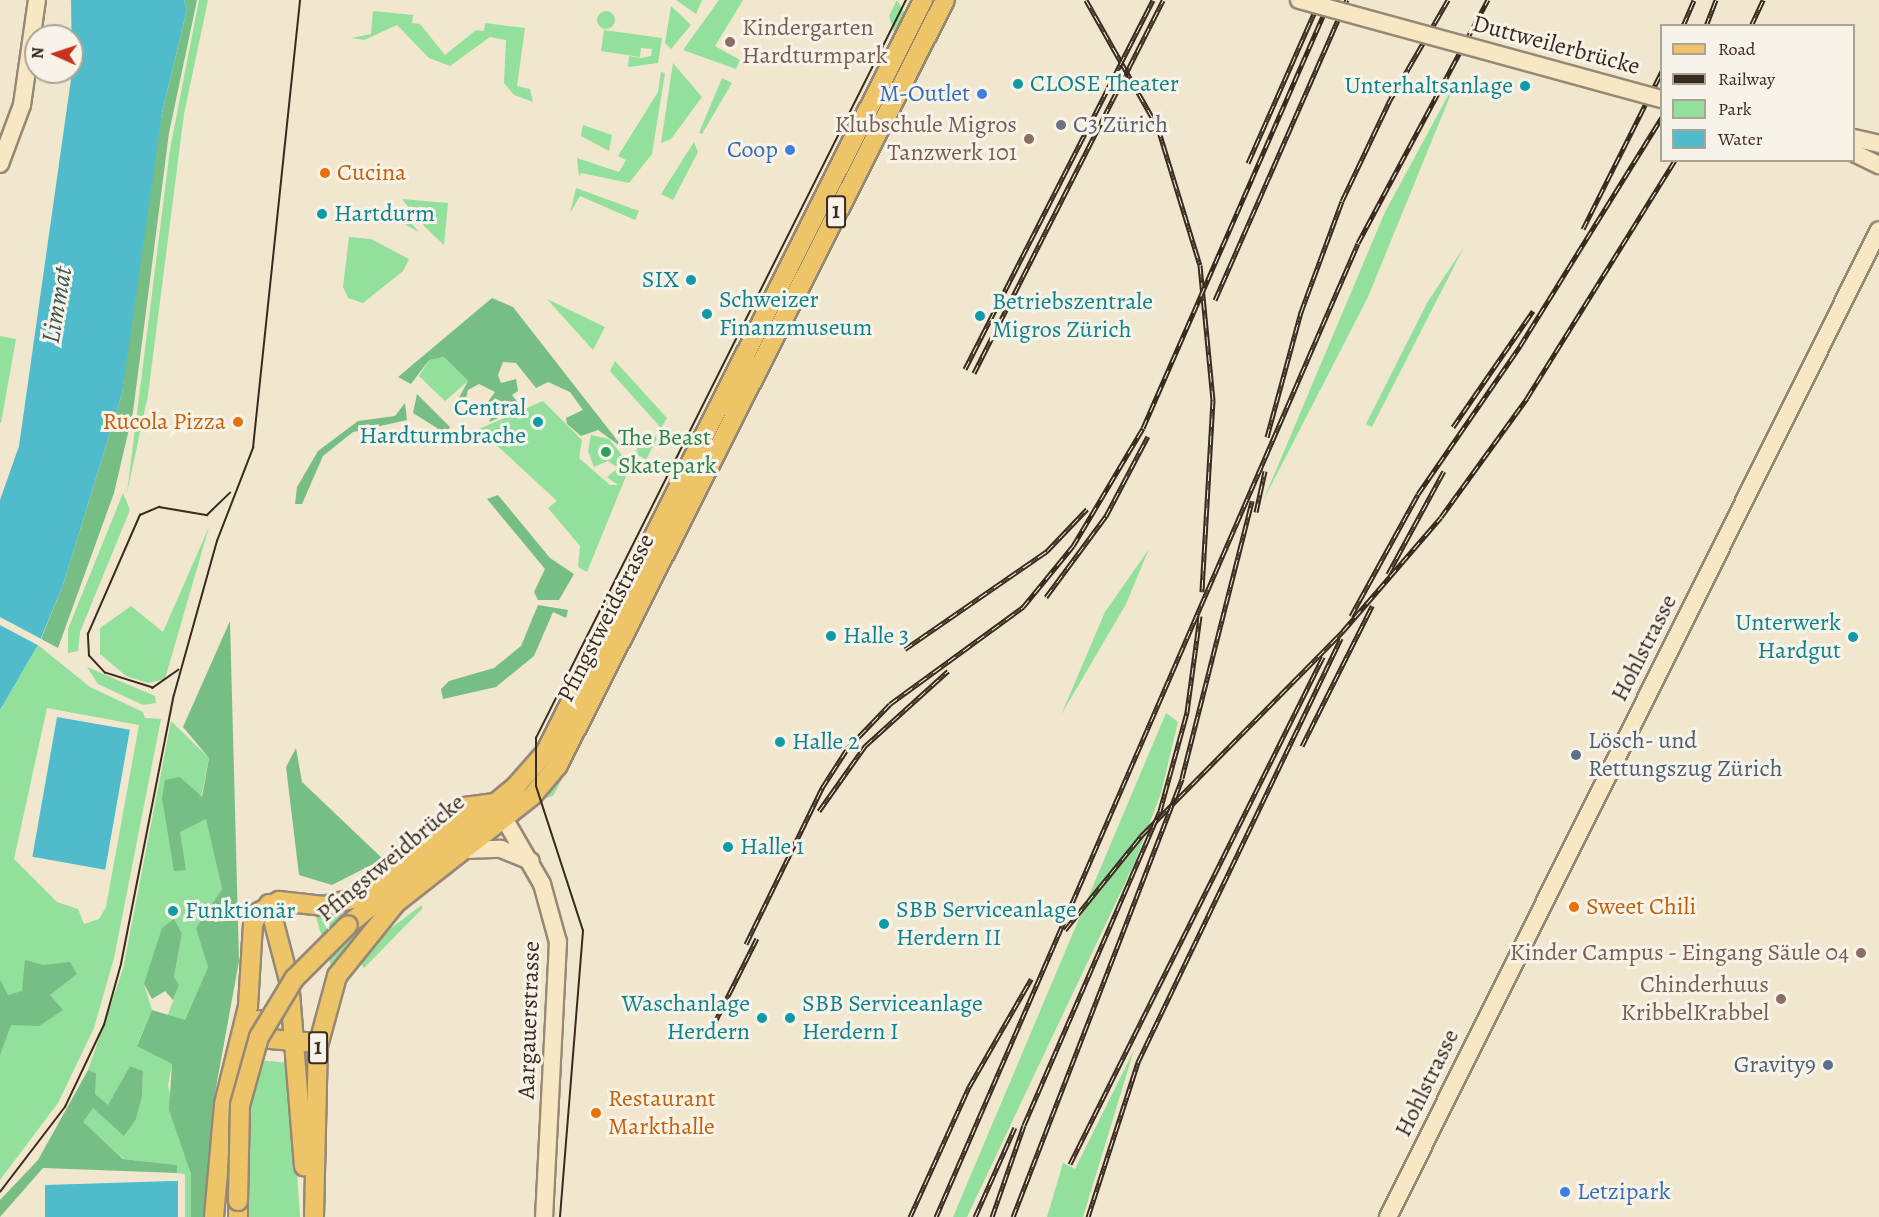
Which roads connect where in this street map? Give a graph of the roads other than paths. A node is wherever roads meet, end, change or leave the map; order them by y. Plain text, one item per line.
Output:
1 (37, 0) edge
2 (922, 0) edge
3 (945, 0) edge
4 (1299, 0) edge
5 (1660, 98) edge
6 (1855, 138) edge
7 (1879, 144) edge
8 (1855, 153) edge
9 (0, 165) edge
10 (1879, 165) edge
11 (1879, 230) edge
12 (500, 810) junction
13 (463, 850) junction
14 (531, 861) junction
15 (269, 904) junction
16 (253, 924) junction
17 (320, 1035) junction
18 (296, 1043) junction
19 (238, 1209) edge
20 (214, 1217) edge
21 (305, 1217) edge
22 (314, 1217) edge
23 (544, 1217) edge
24 (1388, 1217) edge

1 - 9 street
2 - 12 main road, Pfingstweidstrasse / 1
3 - 12 main road, Pfingstweidstrasse / 1
4 - 5 street, Duttweilerbrücke, bridge
6 - 7 street
8 - 10 street
11 - 24 street, Hohlstrasse
12 - 13 main road, Pfingstweidstrasse / 1
12 - 14 street, Aargauerstrasse
12 - 15 main road
12 - 19 main road, Pfingstweidbrücke / 1, bridge
13 - 14 street
13 - 17 main road, Pfingstweidstrasse / 1
14 - 23 street, Aargauerstrasse
15 - 16 main road
15 - 18 main road
16 - 18 main road
16 - 20 main road
17 - 18 main road
17 - 22 main road, Pfingstweidstrasse / 1
18 - 21 main road

